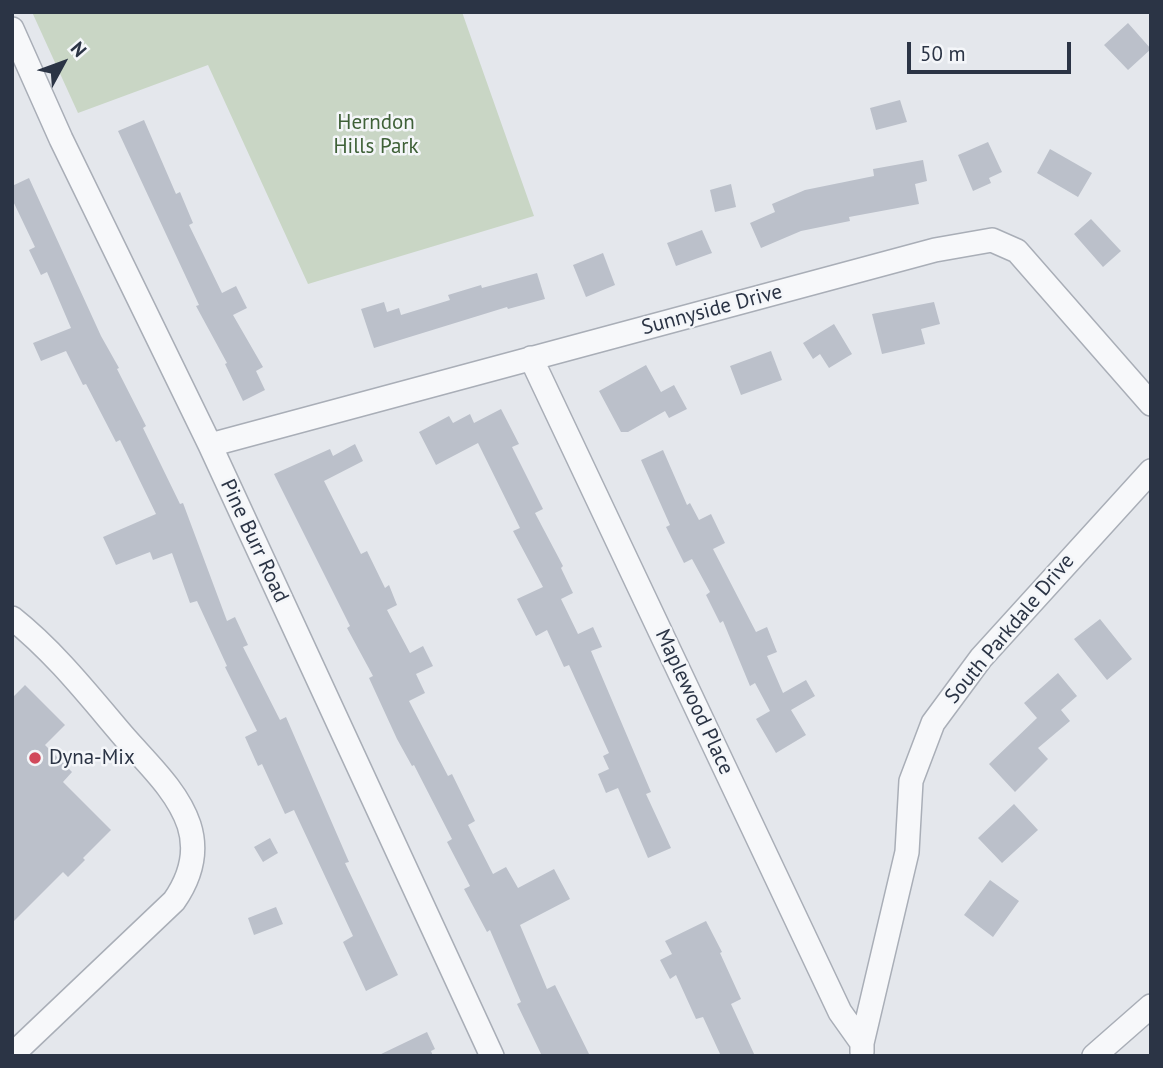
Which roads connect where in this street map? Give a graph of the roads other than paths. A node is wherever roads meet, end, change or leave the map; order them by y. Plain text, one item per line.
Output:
1 (12, 29) edge
2 (531, 358) junction
3 (1151, 404) edge
4 (210, 445) junction
5 (1151, 471) edge
6 (12, 618) edge
7 (1151, 1006) edge
8 (862, 1049) edge
9 (12, 1055) edge
10 (492, 1056) edge
11 (1094, 1056) edge

1 - 4 street, Pine Burr Road
2 - 3 street, Sunnyside Drive
2 - 4 street, Sunnyside Drive
2 - 8 street, Maplewood Place
4 - 10 street, Pine Burr Road
5 - 8 street, South Parkdale Drive
6 - 9 street
7 - 11 street

